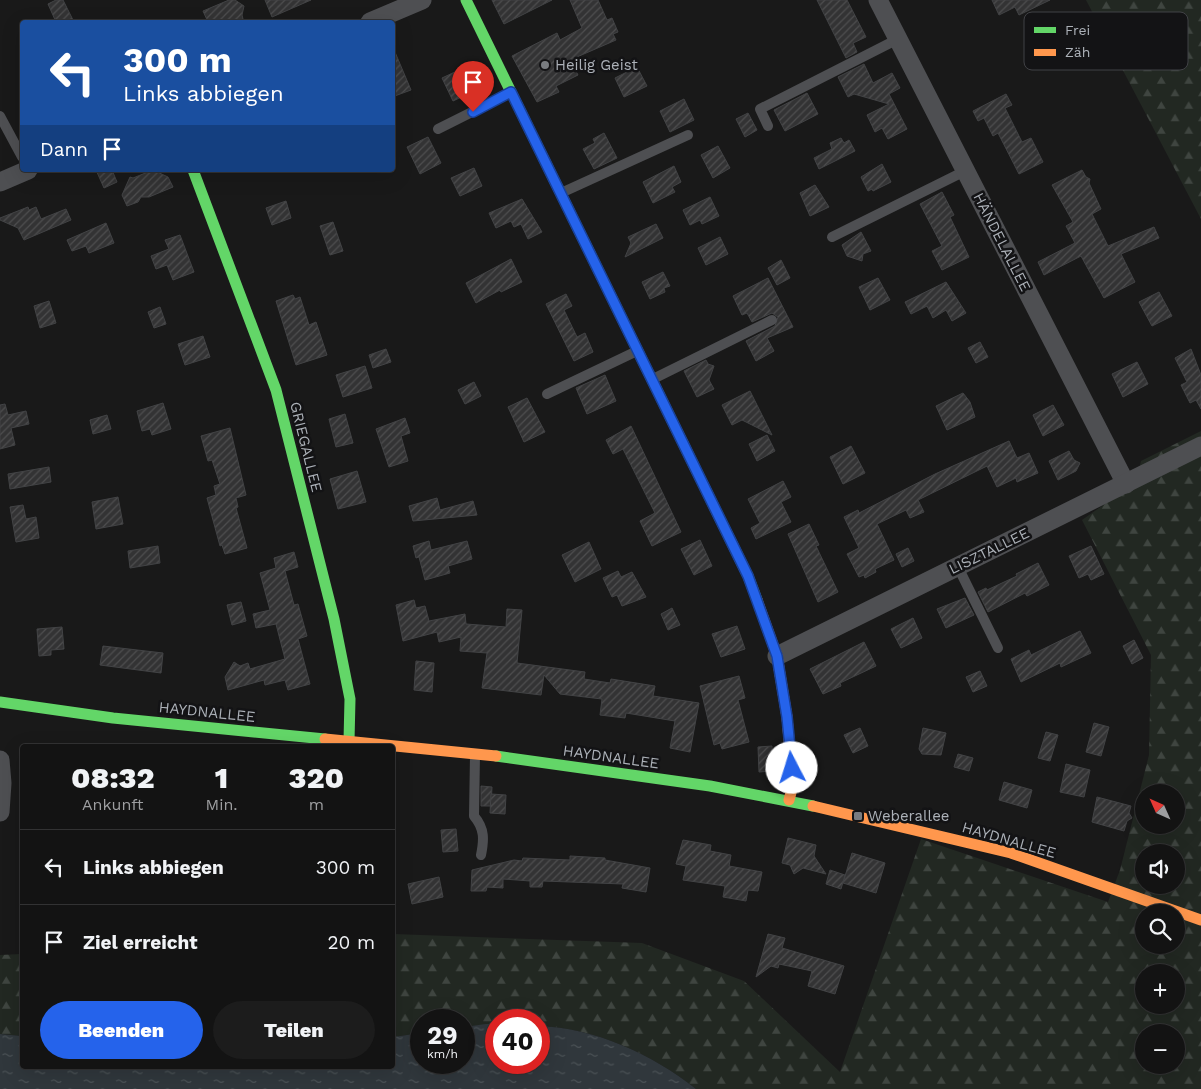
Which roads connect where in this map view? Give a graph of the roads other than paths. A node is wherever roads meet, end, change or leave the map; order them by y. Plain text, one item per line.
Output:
1 (422, 0) edge
2 (466, 0) edge
3 (878, 0) edge
4 (375, 20) edge
5 (898, 39) junction
6 (511, 92) junction
7 (0, 116) edge
8 (768, 126) dead end
9 (438, 129) dead end
10 (688, 135) dead end
11 (20, 154) edge
12 (965, 171) junction
13 (23, 172) edge
14 (194, 172) edge
15 (0, 182) edge
16 (560, 194) junction
17 (832, 237) dead end
18 (772, 320) dead end
19 (638, 351) junction
20 (652, 379) junction
21 (547, 394) dead end
22 (1201, 446) edge
23 (1126, 484) junction
24 (958, 567) junction
25 (998, 648) dead end
26 (777, 656) junction
27 (0, 702) edge
28 (348, 742) junction
29 (369, 744) edge
30 (395, 746) edge
31 (475, 754) junction
32 (0, 760) edge
33 (789, 800) junction
34 (0, 812) edge
35 (481, 855) dead end
36 (1201, 920) edge

1 - 4 street
2 - 6 street
3 - 5 street, HÄNDELALLEE
5 - 8 lane
5 - 12 street, HÄNDELALLEE
6 - 9 lane
6 - 16 street
7 - 11 lane
10 - 16 lane
12 - 17 lane
12 - 23 street, HÄNDELALLEE
13 - 15 street
14 - 28 street, GRIEGALLEE
16 - 19 street
18 - 20 lane
19 - 20 street
19 - 21 lane
20 - 26 street
22 - 23 street, LISZTALLEE
23 - 24 street, LISZTALLEE
24 - 25 lane
24 - 26 street, LISZTALLEE
26 - 33 street
27 - 28 street, HAYDNALLEE
28 - 29 street, HAYDNALLEE
30 - 31 street, HAYDNALLEE
31 - 33 street, HAYDNALLEE
31 - 35 lane
32 - 34 street
33 - 36 street, HAYDNALLEE

